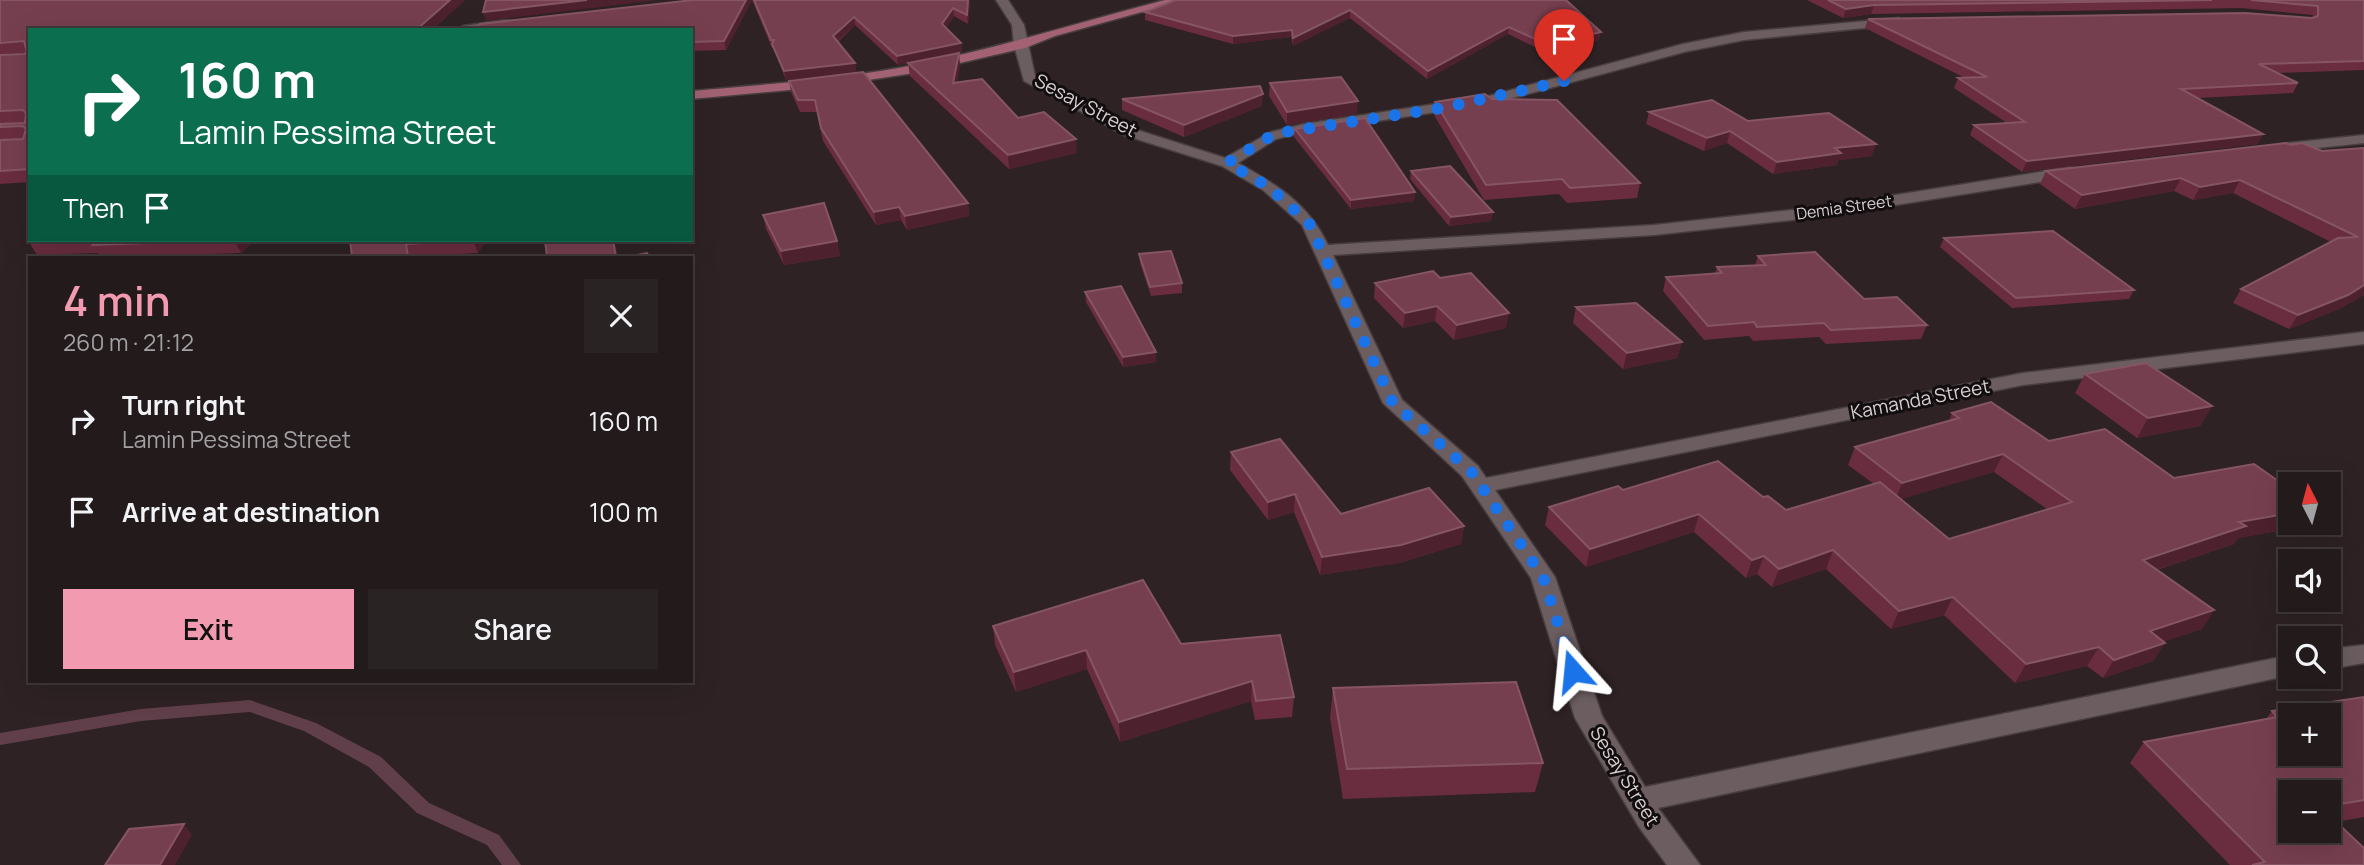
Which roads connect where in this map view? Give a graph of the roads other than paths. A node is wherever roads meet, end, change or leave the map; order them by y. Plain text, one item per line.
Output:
1 (1002, 0) edge
2 (1180, 0) edge
3 (1910, 21) edge
4 (514, 23) edge
5 (478, 28) edge
6 (1022, 50) junction
7 (693, 95) edge
8 (693, 108) edge
9 (2364, 139) edge
10 (2265, 150) edge
11 (1227, 163) junction
12 (2090, 170) edge
13 (1322, 251) junction
14 (2364, 338) edge
15 (1481, 486) junction
16 (2364, 654) edge
17 (2341, 657) edge
18 (2278, 668) edge
19 (1639, 800) junction
20 (1685, 865) edge

1 - 6 street, Sesay Street
2 - 6 main road
3 - 11 street
4 - 5 street
6 - 7 main road
6 - 8 main road
6 - 11 street, Sesay Street
9 - 10 street
11 - 13 street, Sesay Street
12 - 13 street, Demia Street
13 - 15 street, Sesay Street
14 - 15 street, Kamanda Street
15 - 19 street, Sesay Street
16 - 17 street
18 - 19 street
19 - 20 street, Sesay Street

